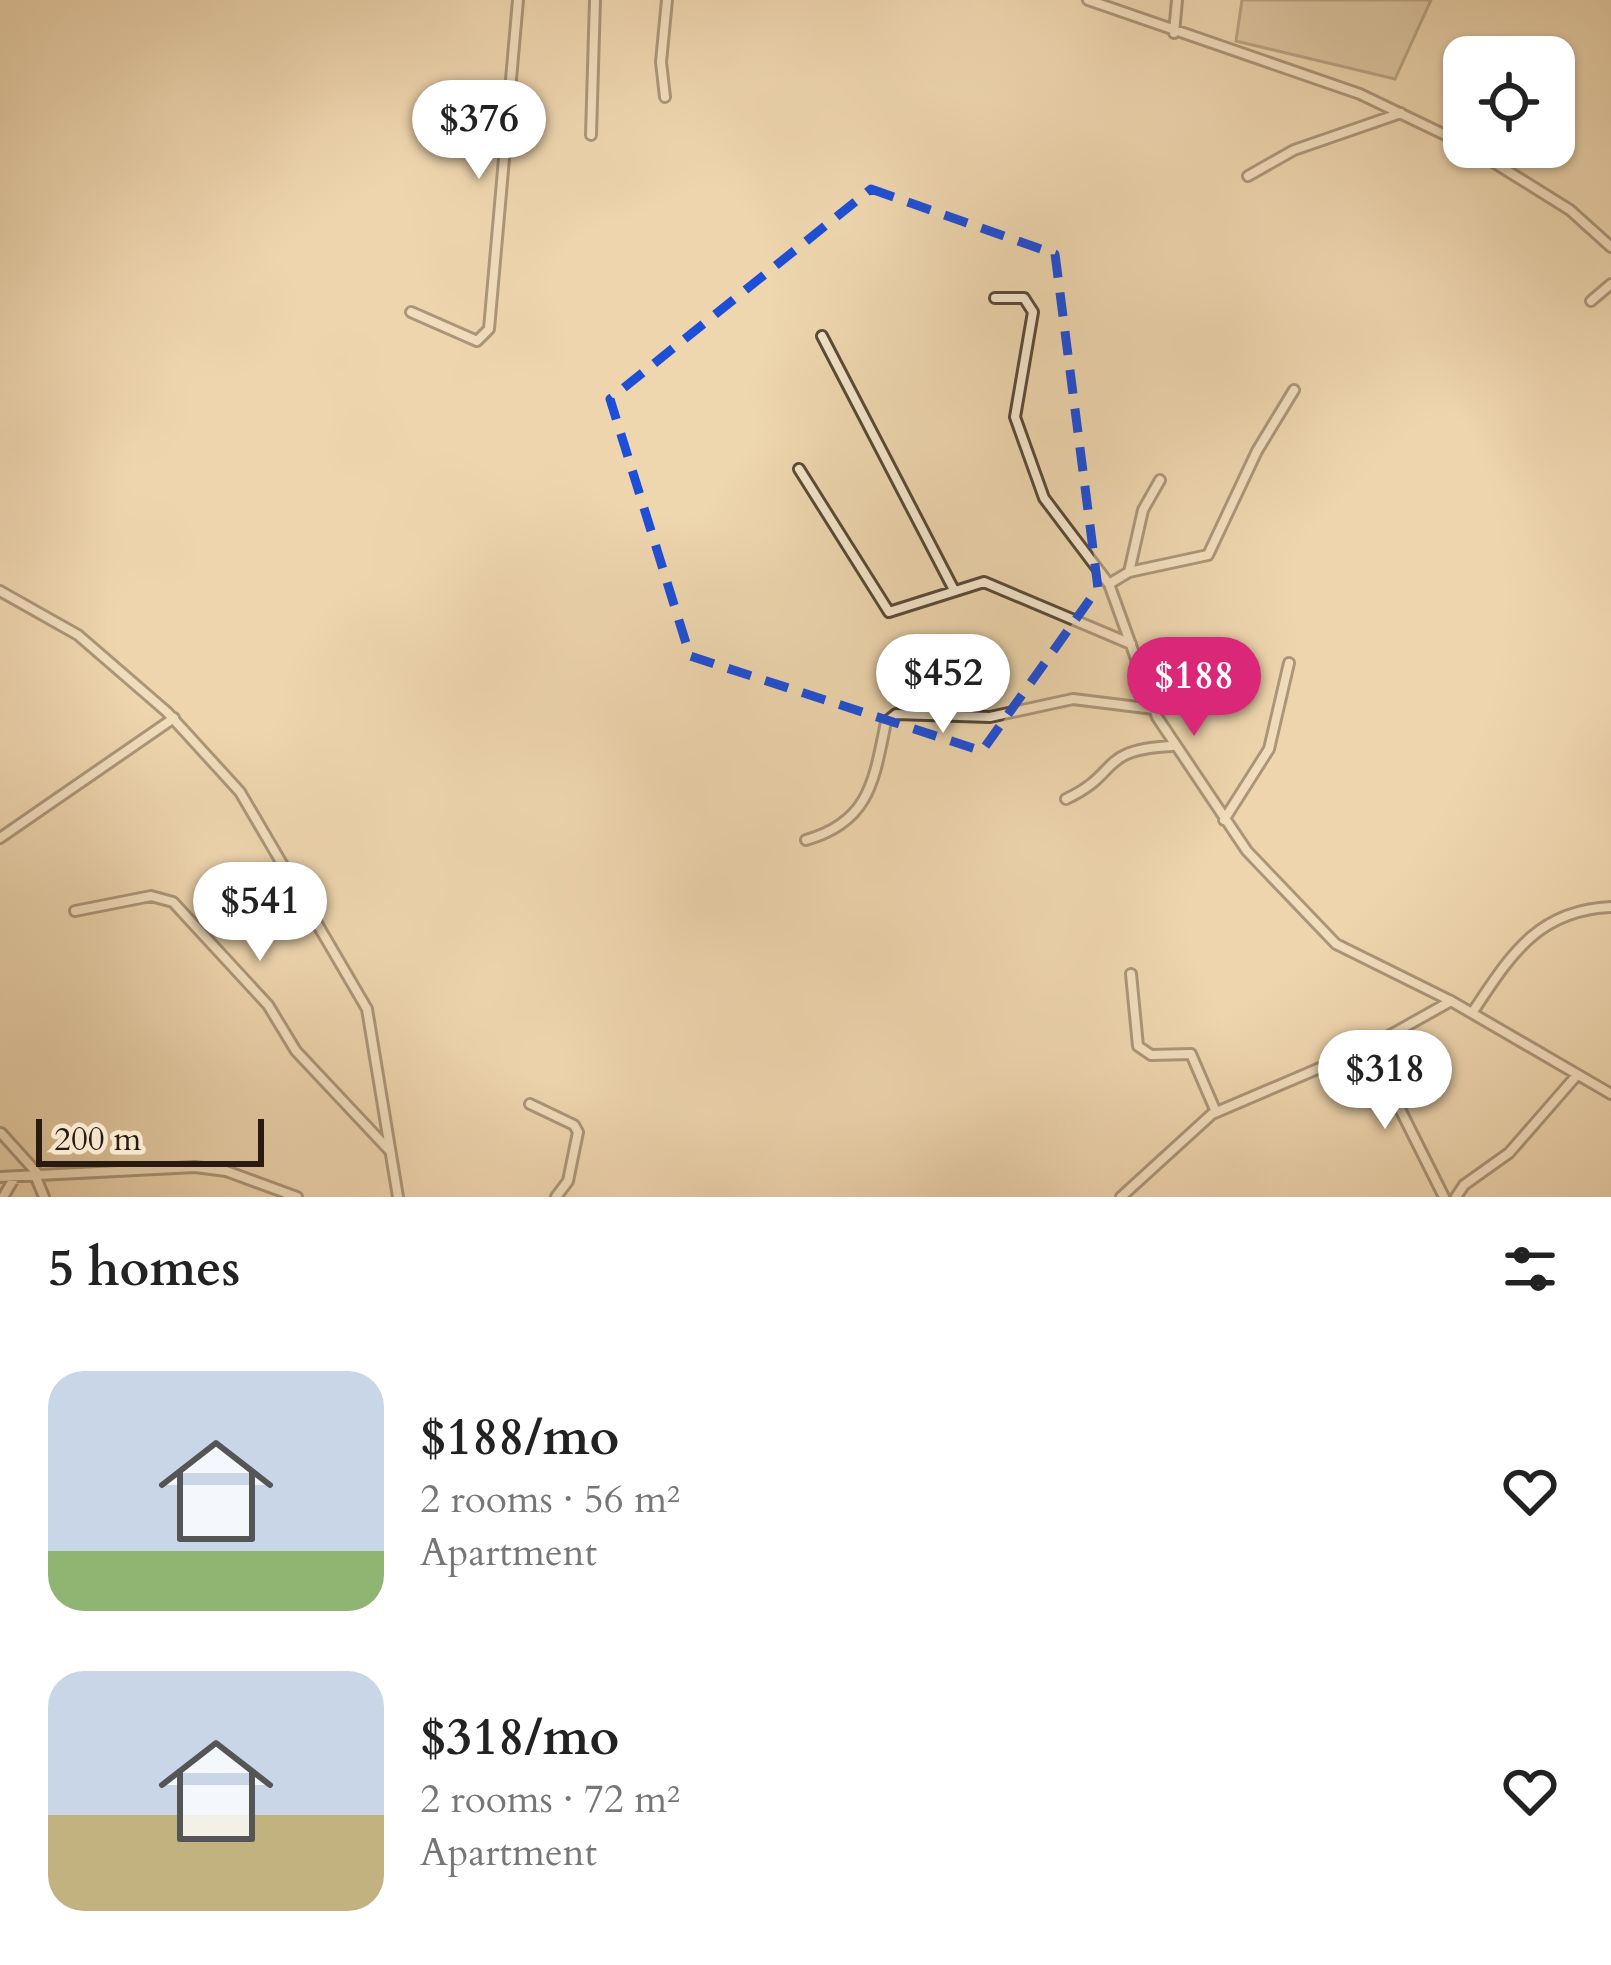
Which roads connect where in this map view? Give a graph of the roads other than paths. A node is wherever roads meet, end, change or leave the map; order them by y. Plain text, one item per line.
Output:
1 (518, 0) edge
2 (595, 0) edge
3 (667, 0) edge
4 (1088, 0) edge
5 (1177, 0) edge
6 (1174, 33) junction
7 (665, 97) dead end
8 (1404, 112) junction
9 (1443, 133) edge
10 (591, 135) dead end
11 (1502, 168) edge
12 (1248, 176) dead end
13 (1611, 247) edge
14 (1611, 284) edge
15 (995, 298) dead end
16 (1591, 302) dead end
17 (411, 312) dead end
18 (822, 336) dead end
19 (1294, 390) dead end
20 (799, 469) dead end
21 (1160, 480) dead end
22 (1129, 572) junction
23 (1109, 584) junction
24 (954, 590) junction
25 (0, 591) edge
26 (1130, 644) junction
27 (1289, 663) dead end
28 (1154, 709) junction
29 (174, 718) junction
30 (1173, 746) junction
31 (1066, 799) dead end
32 (1224, 820) junction
33 (0, 838) edge
34 (806, 840) dead end
35 (1611, 907) edge
36 (75, 911) dead end
37 (1131, 974) dead end
38 (1451, 1001) junction
39 (1472, 1013) junction
40 (1369, 1047) junction
41 (1577, 1075) junction
42 (1611, 1094) edge
43 (530, 1104) dead end
44 (1216, 1112) junction
45 (1, 1133) edge
46 (391, 1152) junction
47 (37, 1175) junction
48 (16, 1176) junction
49 (0, 1177) edge
50 (2, 1197) edge
51 (44, 1197) edge
52 (297, 1197) edge
53 (398, 1197) edge
54 (556, 1197) edge
55 (1121, 1197) edge
56 (1444, 1197) edge
57 (1456, 1197) edge

1 - 17 street
2 - 10 street
3 - 7 street
4 - 6 street
5 - 6 street
6 - 8 street
8 - 9 street
8 - 12 street
11 - 13 street
14 - 16 street
15 - 23 street
18 - 24 street
19 - 22 street
20 - 24 street
21 - 22 street
22 - 23 street
23 - 26 street
24 - 26 street
25 - 29 street
26 - 28 street
27 - 32 street
28 - 30 street
28 - 34 street
29 - 33 street
29 - 46 street
30 - 31 street
30 - 32 street
32 - 38 street
35 - 39 street
36 - 46 street
37 - 44 street
38 - 39 street
38 - 40 street
39 - 41 street
40 - 44 street
40 - 56 street
41 - 42 street
41 - 57 street
43 - 54 street
44 - 55 street
45 - 47 street
46 - 53 street
47 - 48 street
47 - 51 street
47 - 52 street
48 - 49 street
48 - 50 street

